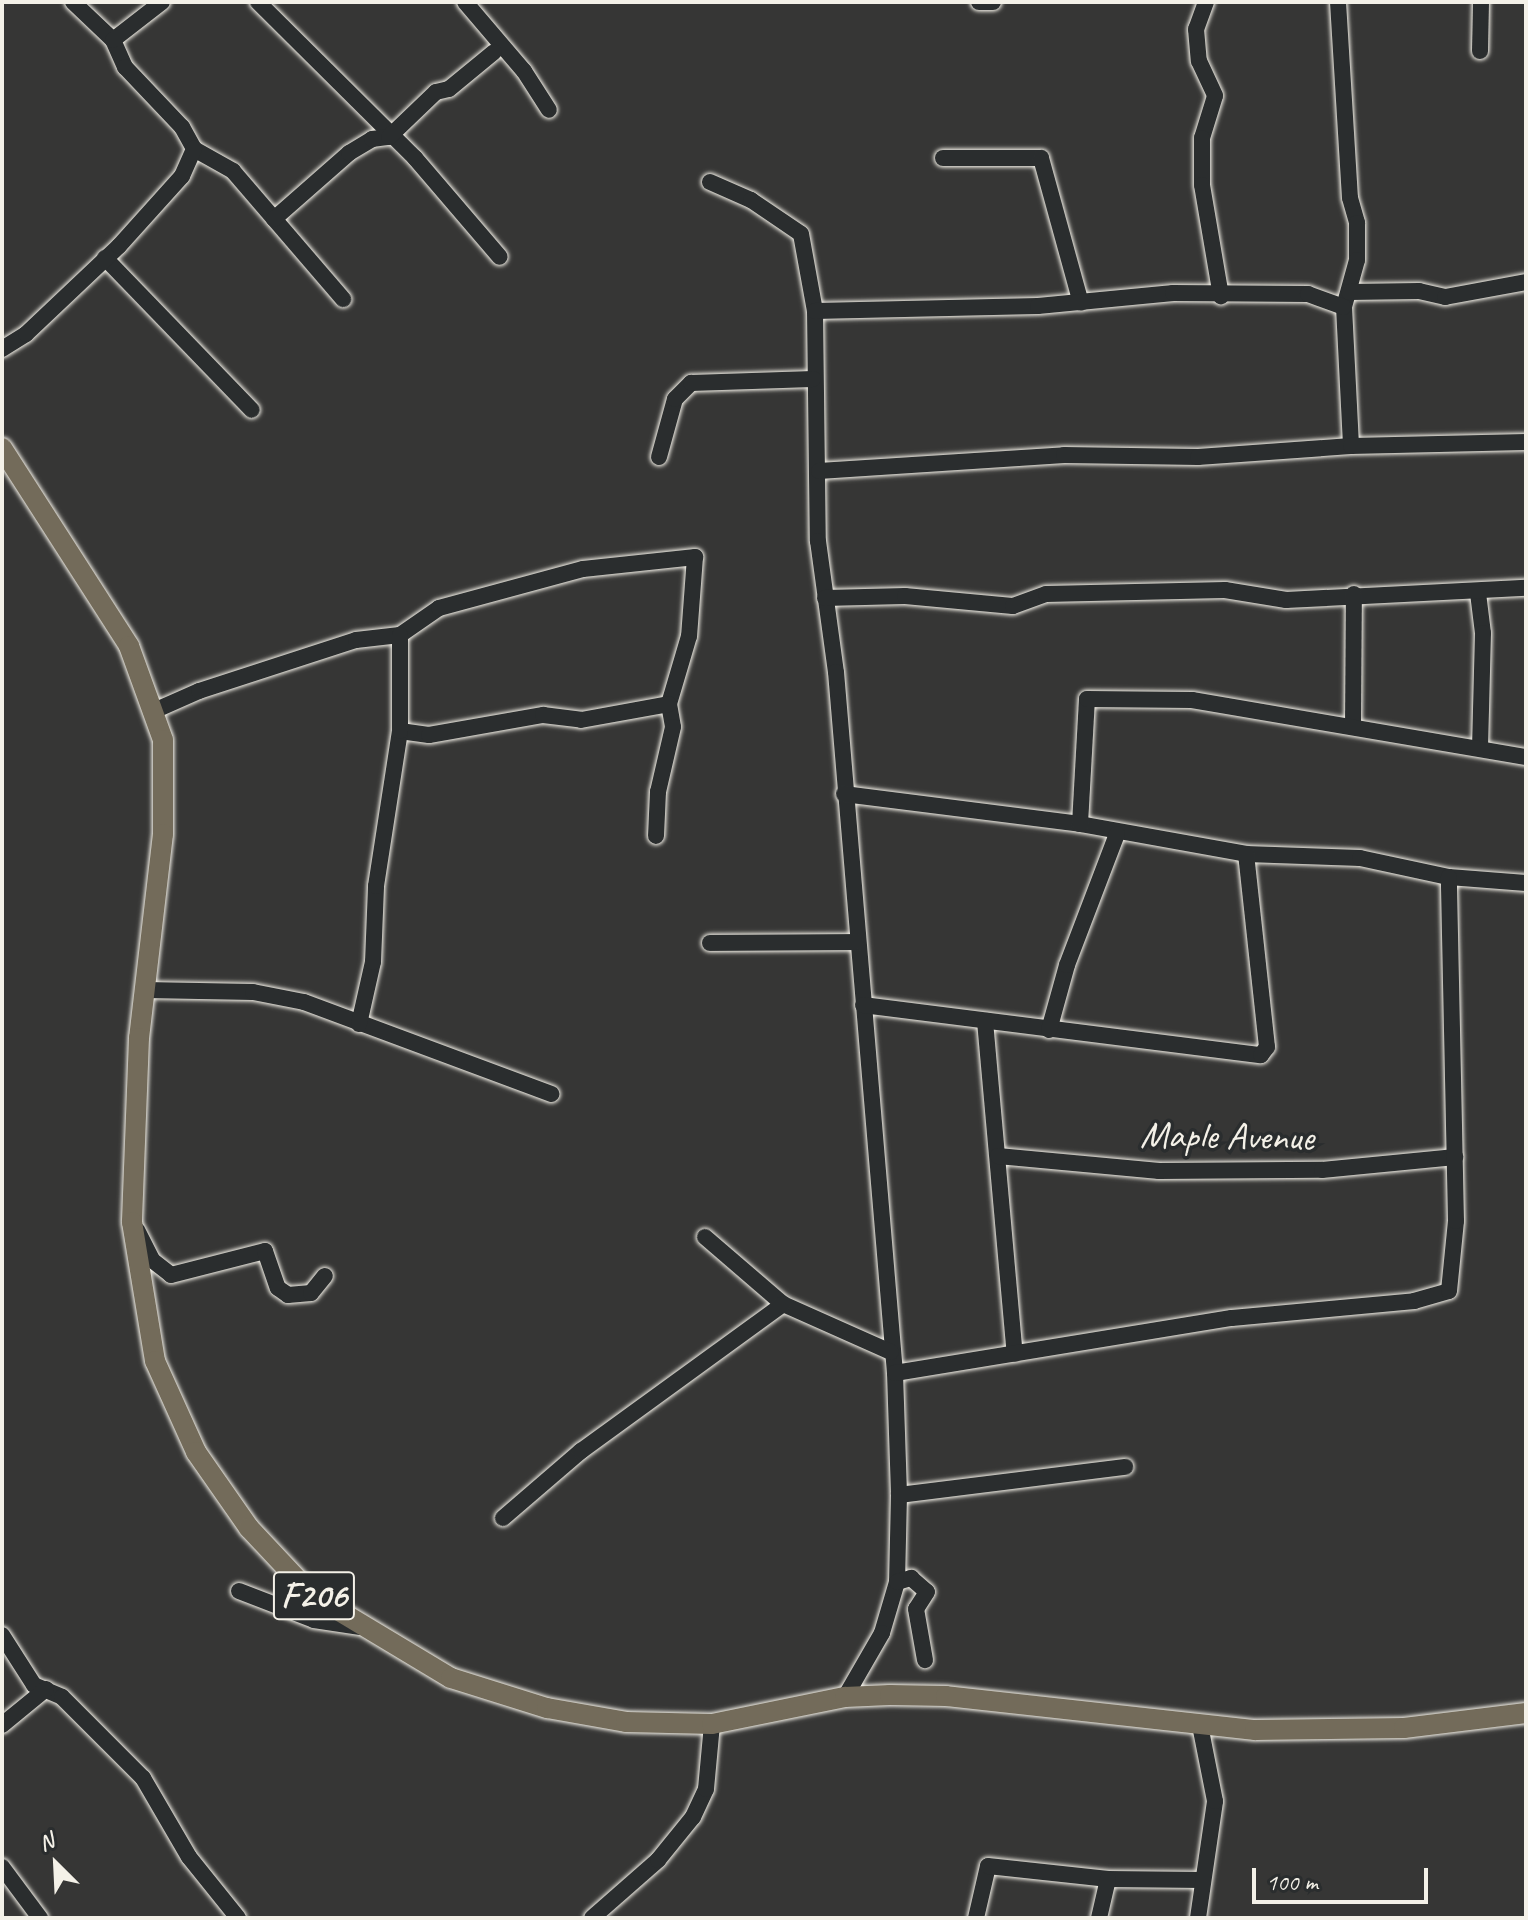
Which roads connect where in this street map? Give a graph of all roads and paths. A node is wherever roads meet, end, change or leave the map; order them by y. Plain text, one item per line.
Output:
1 (73, 2) edge
2 (162, 2) edge
3 (258, 2) edge
4 (465, 2) edge
5 (979, 2) edge
6 (993, 2) edge
7 (1206, 2) edge
8 (1338, 2) edge
9 (1481, 2) edge
10 (113, 40) junction
11 (1480, 51) dead end
12 (494, 52) dead end
13 (549, 110) dead end
14 (389, 137) junction
15 (194, 149) junction
16 (943, 158) dead end
17 (710, 182) dead end
18 (274, 219) junction
19 (500, 257) dead end
20 (105, 258) junction
21 (1526, 282) edge
22 (1221, 296) junction
23 (343, 299) dead end
24 (1346, 300) junction
25 (1081, 303) junction
26 (815, 311) junction
27 (2, 349) edge
28 (813, 379) junction
29 (252, 410) dead end
30 (1526, 442) edge
31 (1351, 446) junction
32 (2, 448) edge
33 (659, 457) dead end
34 (819, 471) junction
35 (1526, 588) edge
36 (1478, 593) junction
37 (1354, 594) junction
38 (825, 598) junction
39 (400, 635) junction
40 (669, 704) junction
41 (156, 710) junction
42 (1353, 725) junction
43 (400, 731) junction
44 (1480, 747) junction
45 (1526, 757) edge
46 (844, 794) junction
47 (1080, 824) junction
48 (1117, 834) junction
49 (656, 836) dead end
50 (1246, 854) junction
51 (1449, 877) junction
52 (1526, 883) edge
53 (856, 942) junction
54 (710, 943) dead end
55 (145, 990) junction
56 (863, 1005) junction
57 (985, 1021) junction
58 (359, 1024) junction
59 (1049, 1030) junction
60 (551, 1094) dead end
61 (998, 1156) junction
62 (1455, 1157) junction
63 (132, 1222) junction
64 (705, 1237) dead end
65 (325, 1276) dead end
66 (783, 1304) junction
67 (891, 1352) junction
68 (1015, 1354) junction
69 (895, 1373) junction
70 (1125, 1467) dead end
71 (899, 1495) junction
72 (503, 1518) dead end
73 (897, 1582) junction
74 (239, 1591) dead end
75 (360, 1627) junction
76 (2, 1635) edge
77 (925, 1660) dead end
78 (46, 1689) junction
79 (845, 1697) junction
80 (1526, 1713) edge
81 (712, 1724) junction
82 (2, 1725) edge
83 (1200, 1725) junction
84 (2, 1867) edge
85 (1108, 1879) junction
86 (1203, 1880) junction
87 (608, 1913) edge
88 (40, 1918) edge
89 (238, 1918) edge
90 (592, 1918) edge
91 (976, 1918) edge
92 (1099, 1918) edge
93 (1198, 1918) edge

1 - 10 street
2 - 10 street
3 - 14 street
4 - 13 street
5 - 6 street
7 - 22 street
8 - 24 street
9 - 11 street
10 - 15 street
12 - 14 street
14 - 18 street
14 - 19 street
15 - 18 street
15 - 20 street
16 - 25 street
17 - 26 street
18 - 23 street
20 - 27 street
20 - 29 street
21 - 24 street
22 - 24 street
22 - 25 street
24 - 31 street
25 - 26 street
26 - 28 street
28 - 33 street
28 - 34 street
30 - 31 street
31 - 34 street
32 - 41 main road, F206
34 - 38 street
35 - 36 street
36 - 37 street
36 - 44 street
37 - 38 street
37 - 42 street
38 - 46 street
39 - 40 street
39 - 41 street
39 - 43 street
40 - 43 street
40 - 49 street
41 - 55 main road, F206
42 - 44 street
42 - 47 street
43 - 58 street
44 - 45 street
46 - 47 street
46 - 53 street
47 - 48 street
48 - 50 street
48 - 59 street
50 - 51 street
50 - 59 street
51 - 52 street
51 - 62 street
53 - 54 street
53 - 56 street
55 - 58 street
55 - 63 main road, F206
56 - 57 street
56 - 67 street
57 - 59 street
57 - 61 street
58 - 60 street
61 - 62 street, Maple Avenue
61 - 68 street
62 - 68 street
63 - 65 street
63 - 75 main road, F206
64 - 66 street
66 - 67 street
66 - 72 street
67 - 69 street
68 - 69 street
69 - 71 street
70 - 71 street
71 - 73 street
73 - 77 street
73 - 79 street
74 - 75 street
75 - 81 main road, F206
76 - 78 street
78 - 82 street
78 - 89 street
79 - 81 main road, F206
79 - 83 main road, F206
80 - 83 main road, F206
81 - 87 street
83 - 86 street
84 - 88 street
85 - 86 street
85 - 91 street
85 - 92 street
86 - 93 street
87 - 90 street

